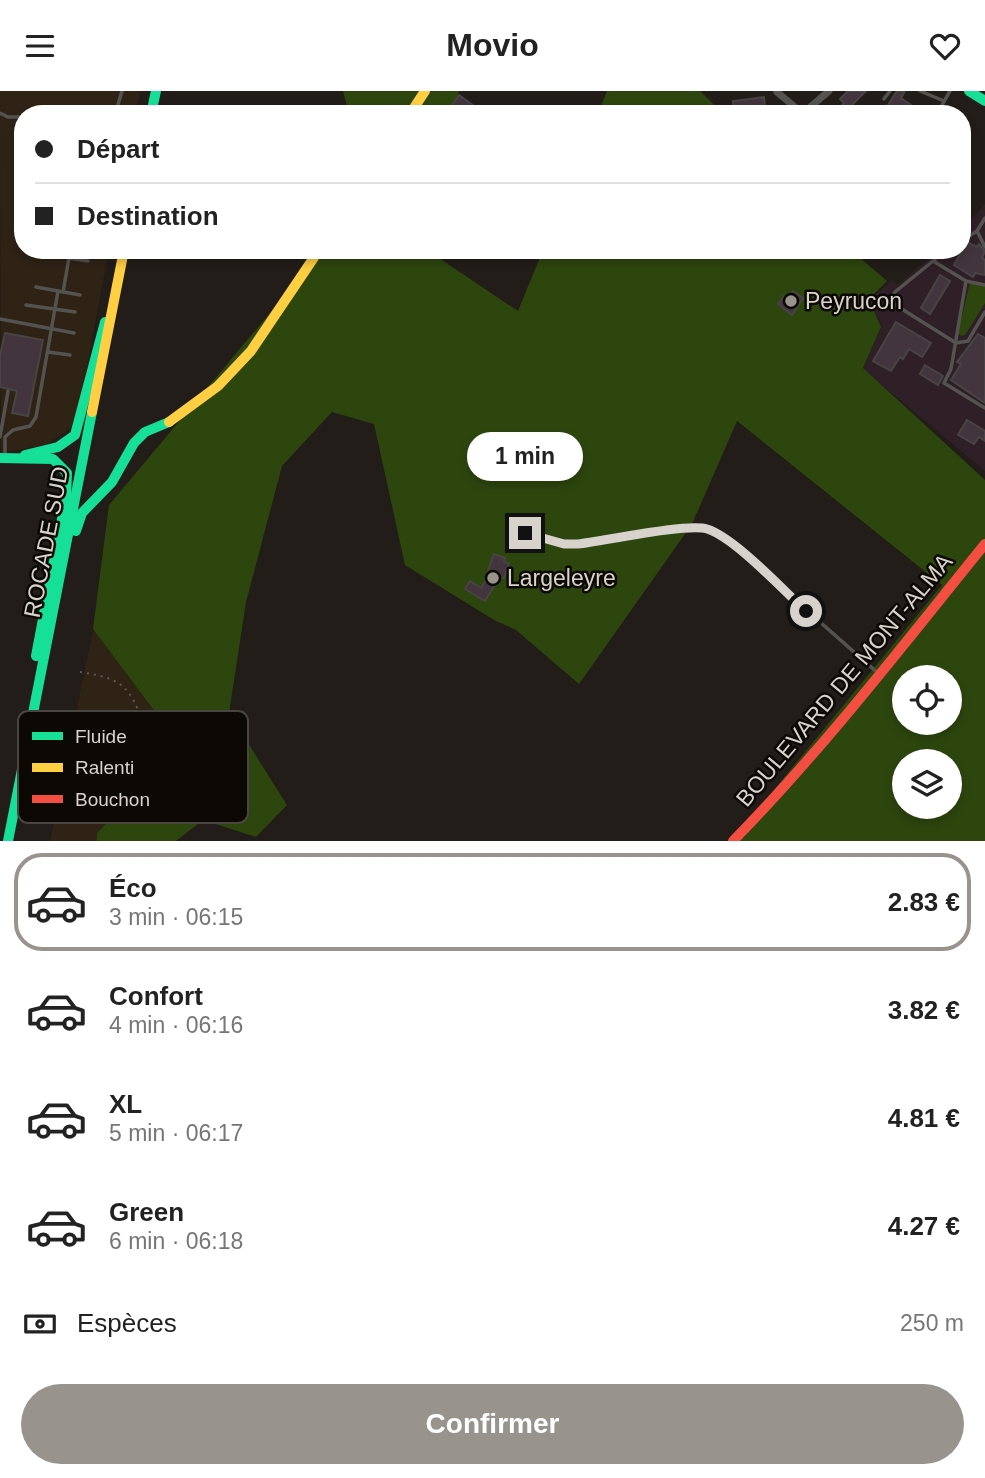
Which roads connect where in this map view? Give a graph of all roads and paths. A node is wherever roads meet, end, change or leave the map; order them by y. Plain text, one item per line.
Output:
1 (829, 91) edge
2 (890, 91) edge
3 (920, 91) edge
4 (950, 91) edge
5 (969, 91) edge
6 (777, 92) edge
7 (884, 99) dead end
8 (944, 101) junction
9 (985, 101) edge
10 (792, 105) edge
11 (812, 105) edge
12 (942, 105) edge
13 (985, 218) edge
14 (977, 231) junction
15 (971, 233) edge
16 (985, 247) edge
17 (69, 259) edge
18 (75, 259) edge
19 (122, 259) edge
20 (123, 259) edge
21 (312, 259) edge
22 (935, 259) edge
23 (88, 261) dead end
24 (933, 261) junction
25 (966, 281) junction
26 (985, 285) edge
27 (36, 287) dead end
28 (61, 291) junction
29 (80, 295) dead end
30 (26, 305) dead end
31 (55, 310) junction
32 (75, 312) dead end
33 (985, 312) edge
34 (0, 319) edge
35 (51, 330) junction
36 (74, 334) dead end
37 (956, 343) junction
38 (48, 352) junction
39 (70, 355) dead end
40 (8, 391) dead end
41 (985, 408) edge
42 (2, 437) edge
43 (2, 456) edge
44 (525, 533) dead end
45 (985, 544) edge
46 (52, 619) junction
47 (80, 672) dead end
48 (880, 674) junction
49 (138, 710) dead end
50 (29, 711) edge
51 (34, 711) edge
52 (18, 790) edge
53 (8, 841) edge
54 (733, 841) edge

1 - 11 street
2 - 7 lane
3 - 8 lane
4 - 8 lane
5 - 9 main road
6 - 10 street
8 - 12 lane
13 - 14 lane
14 - 15 lane
14 - 16 lane
17 - 28 lane
18 - 23 lane
19 - 43 main road
20 - 46 main road, ROCADE SUD
21 - 46 main road
22 - 24 lane
24 - 25 lane
24 - 37 lane
25 - 26 lane
25 - 37 lane
27 - 28 lane
28 - 29 lane
28 - 31 lane
30 - 31 lane
31 - 32 lane
31 - 35 lane
33 - 37 lane
34 - 35 lane
35 - 36 lane
35 - 38 lane
37 - 41 lane
38 - 39 lane
38 - 42 lane
40 - 42 lane
42 - 43 lane
43 - 50 main road
44 - 48 lane
45 - 48 main road, BOULEVARD DE MONT-ALMA
46 - 51 main road, ROCADE SUD
47 - 49 path
48 - 54 main road, BOULEVARD DE MONT-ALMA
52 - 53 main road, ROCADE SUD

